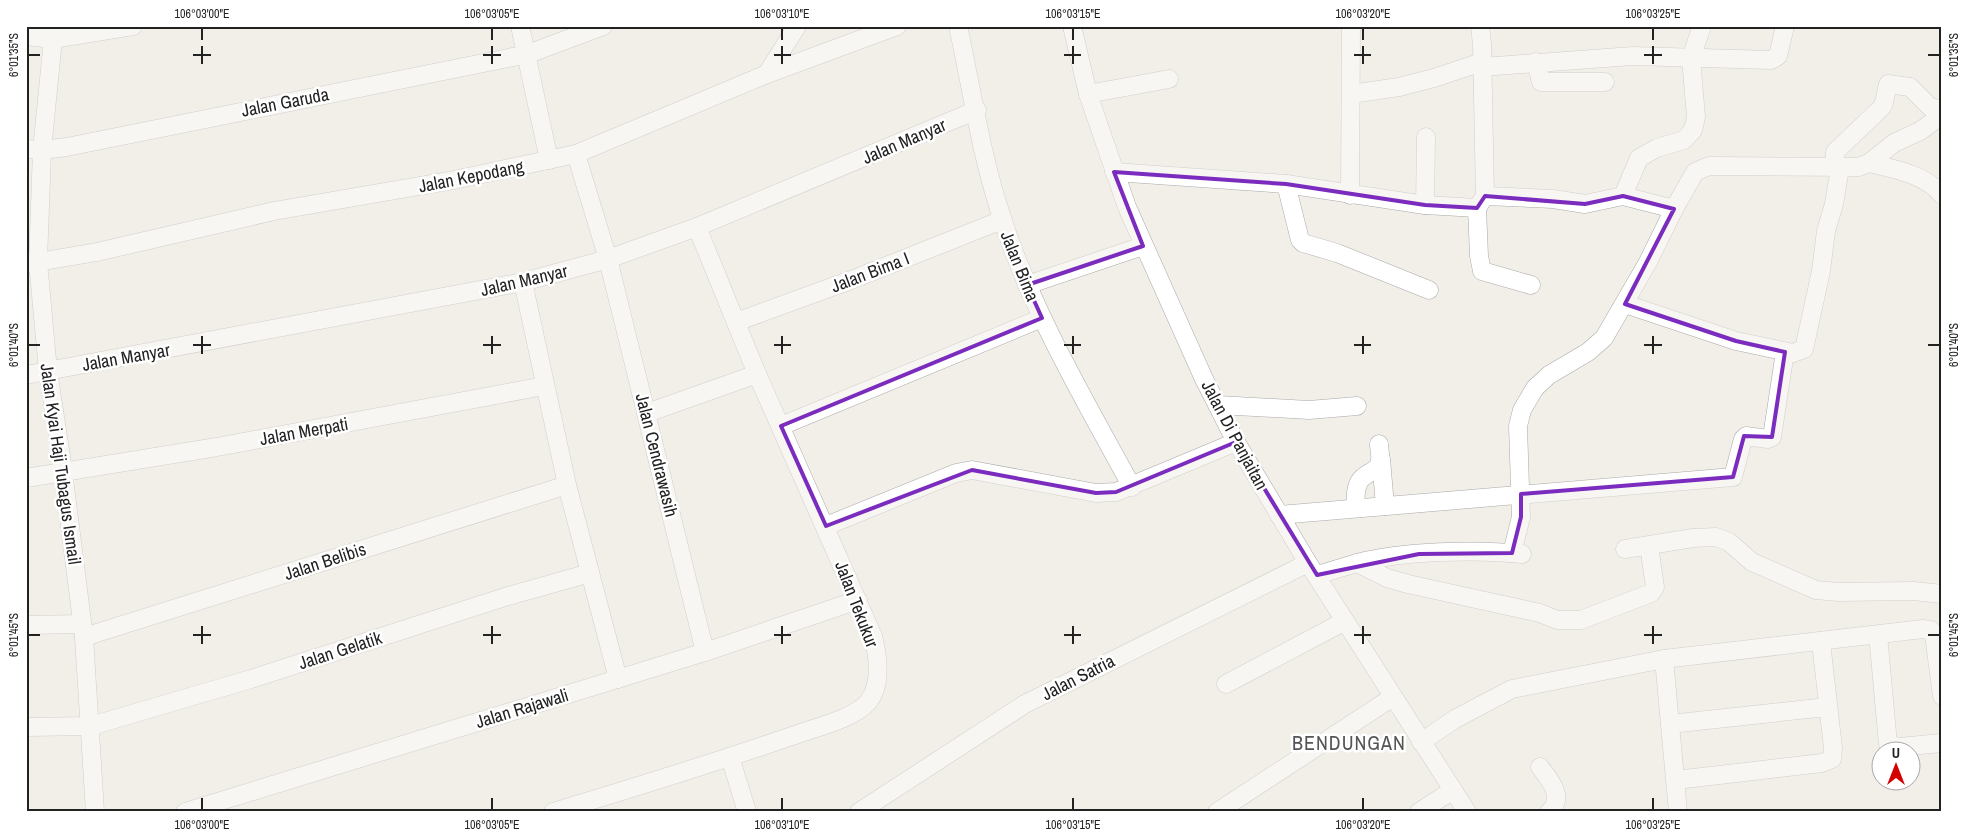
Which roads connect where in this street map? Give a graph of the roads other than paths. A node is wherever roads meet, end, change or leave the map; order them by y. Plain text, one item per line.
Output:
1 (133, 26) edge
2 (520, 26) edge
3 (603, 26) edge
4 (797, 26) edge
5 (897, 26) edge
6 (958, 26) edge
7 (1072, 26) edge
8 (1351, 26) edge
9 (1480, 26) edge
10 (1702, 26) edge
11 (1785, 26) edge
12 (55, 32) edge
13 (26, 36) edge
14 (528, 54) junction
15 (1691, 58) junction
16 (1536, 62) junction
17 (1482, 64) junction
18 (767, 74) junction
19 (1169, 79) dead end
20 (1605, 82) dead end
21 (1088, 94) junction
22 (1351, 94) junction
23 (977, 110) junction
24 (1942, 110) edge
25 (1942, 115) edge
26 (1426, 137) dead end
27 (34, 149) edge
28 (576, 154) junction
29 (549, 160) junction
30 (1869, 164) junction
31 (1840, 168) junction
32 (1114, 172) junction
33 (1286, 184) junction
34 (1350, 195) junction
35 (1942, 195) edge
36 (1623, 196) junction
37 (1481, 202) junction
38 (1425, 205) junction
39 (1674, 209) junction
40 (1002, 220) junction
41 (697, 227) junction
42 (1143, 246) junction
43 (608, 259) junction
44 (32, 263) edge
45 (522, 282) junction
46 (1027, 284) junction
47 (1531, 285) dead end
48 (1429, 290) dead end
49 (1625, 304) junction
50 (1042, 318) junction
51 (736, 322) junction
52 (1785, 352) junction
53 (48, 371) junction
54 (757, 374) junction
55 (26, 375) edge
56 (544, 386) junction
57 (1218, 405) junction
58 (1357, 406) dead end
59 (647, 413) junction
60 (780, 426) junction
61 (1236, 442) junction
62 (63, 473) junction
63 (26, 478) edge
64 (567, 485) junction
65 (1132, 487) junction
66 (1521, 494) junction
67 (1385, 506) junction
68 (1356, 508) junction
69 (1279, 515) junction
70 (826, 526) junction
71 (1650, 546) junction
72 (1625, 549) dead end
73 (1357, 563) junction
74 (1312, 569) junction
75 (590, 573) junction
76 (1942, 594) edge
77 (858, 600) junction
78 (1345, 621) junction
79 (26, 625) edge
80 (83, 630) junction
81 (1878, 635) junction
82 (1821, 642) junction
83 (705, 652) junction
84 (1664, 659) junction
85 (618, 679) junction
86 (1226, 684) dead end
87 (1942, 696) edge
88 (1393, 697) junction
89 (1827, 707) junction
90 (1670, 724) junction
91 (26, 726) edge
92 (91, 726) junction
93 (1421, 742) junction
94 (1942, 743) edge
95 (730, 757) junction
96 (1540, 767) dead end
97 (1676, 780) junction
98 (1453, 790) junction
99 (95, 812) edge
100 (185, 812) edge
101 (553, 812) edge
102 (747, 812) edge
103 (859, 812) edge
104 (1217, 812) edge
105 (1419, 812) edge
106 (1467, 812) edge
107 (1548, 812) edge
108 (1678, 812) edge

1 - 12 street
2 - 14 street
3 - 14 street, Jalan Garuda
4 - 18 street
5 - 18 street, Jalan Kepodang
6 - 23 street, Jalan Bima
7 - 21 street, Jalan Di Panjaitan
8 - 22 street
9 - 17 street
10 - 15 street
11 - 15 street
12 - 13 street
12 - 27 street, Jalan Kyai Haji Tubagus Ismail
14 - 27 street, Jalan Garuda
14 - 29 street
15 - 16 street
15 - 36 street
16 - 17 street
16 - 20 street
17 - 22 street
17 - 37 street
18 - 28 street, Jalan Kepodang
19 - 21 street
21 - 32 street, Jalan Di Panjaitan
22 - 34 street
23 - 40 street, Jalan Bima
23 - 41 street, Jalan Manyar
24 - 31 street
25 - 30 street
26 - 38 street
27 - 44 street, Jalan Kyai Haji Tubagus Ismail
28 - 29 street, Jalan Kepodang
28 - 43 street, Jalan Cendrawasih
29 - 44 street, Jalan Kepodang
30 - 31 street
30 - 35 street
31 - 39 street
31 - 52 street
32 - 33 street
32 - 42 street, Jalan Di Panjaitan
33 - 34 street
33 - 48 street
34 - 38 street
36 - 37 street
36 - 39 street
37 - 38 street
37 - 47 street
39 - 49 street
40 - 46 street, Jalan Bima
40 - 51 street, Jalan Bima I
41 - 43 street, Jalan Manyar
41 - 51 street, Jalan Tekukur
42 - 46 street
42 - 57 street, Jalan Di Panjaitan
43 - 45 street, Jalan Manyar
43 - 59 street, Jalan Cendrawasih
44 - 53 street, Jalan Kyai Haji Tubagus Ismail
45 - 53 street, Jalan Manyar
45 - 56 street
46 - 50 street, Jalan Bima
49 - 52 street
49 - 66 street
50 - 60 street
50 - 65 street, Jalan Bima
51 - 54 street, Jalan Tekukur
52 - 66 street
53 - 55 street, Jalan Manyar
53 - 62 street, Jalan Kyai Haji Tubagus Ismail
54 - 59 street
54 - 60 street, Jalan Tekukur
56 - 62 street, Jalan Merpati
56 - 64 street
57 - 58 street
57 - 61 street, Jalan Di Panjaitan
59 - 83 street, Jalan Cendrawasih
60 - 70 street, Jalan Tekukur
61 - 65 street
61 - 69 street, Jalan Di Panjaitan
62 - 63 street, Jalan Merpati
62 - 80 street, Jalan Kyai Haji Tubagus Ismail
64 - 75 street
64 - 80 street, Jalan Belibis
65 - 70 street
66 - 67 street
66 - 73 street, Jalan Satria
67 - 68 street
67 - 68 street
68 - 69 street
69 - 74 street, Jalan Di Panjaitan
70 - 77 street, Jalan Tekukur
71 - 72 street
71 - 73 street
71 - 76 street
73 - 74 street, Jalan Satria
74 - 78 street, Jalan Di Panjaitan
74 - 103 street, Jalan Satria
75 - 85 street
75 - 92 street, Jalan Gelatik
77 - 83 street, Jalan Rajawali
77 - 95 street, Jalan Tekukur
78 - 86 street
78 - 88 street, Jalan Di Panjaitan
79 - 80 street, Jalan Belibis
80 - 92 street, Jalan Kyai Haji Tubagus Ismail
81 - 82 street
81 - 87 street
81 - 94 street
82 - 84 street
82 - 89 street
83 - 85 street, Jalan Rajawali
84 - 90 street
84 - 93 street
85 - 100 street, Jalan Rajawali
88 - 93 street, Jalan Di Panjaitan
88 - 104 street
89 - 90 street
89 - 97 street
90 - 97 street
91 - 92 street, Jalan Gelatik
92 - 99 street, Jalan Kyai Haji Tubagus Ismail
93 - 98 street, Jalan Di Panjaitan
95 - 101 street, Jalan Tekukur
95 - 102 street
96 - 107 street
97 - 108 street
98 - 105 street
98 - 106 street, Jalan Di Panjaitan

